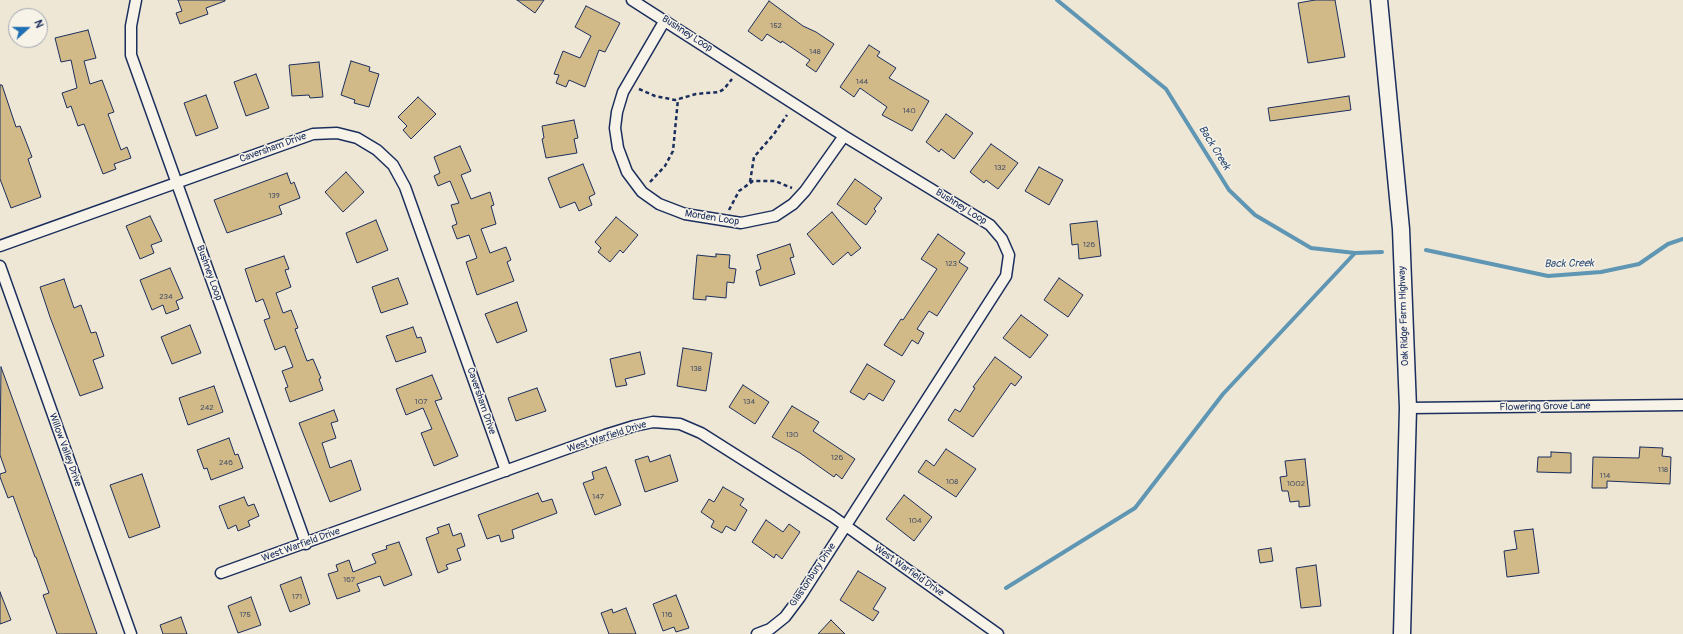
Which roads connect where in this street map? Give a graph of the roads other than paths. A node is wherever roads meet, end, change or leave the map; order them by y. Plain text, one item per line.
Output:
1 (136, 0) edge
2 (632, 0) edge
3 (1378, 0) edge
4 (665, 20) junction
5 (844, 136) junction
6 (177, 183) junction
7 (0, 246) edge
8 (0, 266) edge
9 (1683, 405) edge
10 (1408, 408) junction
11 (506, 471) junction
12 (845, 526) junction
13 (306, 544) junction
14 (221, 573) dead end
15 (131, 634) edge
16 (757, 634) edge
17 (998, 634) edge
18 (1402, 634) edge

1 - 6 street, Bushney Loop
2 - 4 street, Bushney Loop
3 - 10 main road, Oak Ridge Farm Highway
4 - 5 street, Bushney Loop
4 - 5 street, Morden Loop
5 - 12 street, Bushney Loop
6 - 7 street, Caversham Drive
6 - 11 street, Caversham Drive
6 - 13 street, Bushney Loop
8 - 15 street, Willow Valley Drive
9 - 10 street, Flowering Grove Lane
10 - 18 main road, Oak Ridge Farm Highway
11 - 12 street, West Warfield Drive
11 - 13 street, West Warfield Drive
12 - 16 street, Glastonbury Drive
12 - 17 street, West Warfield Drive
13 - 14 street, West Warfield Drive

